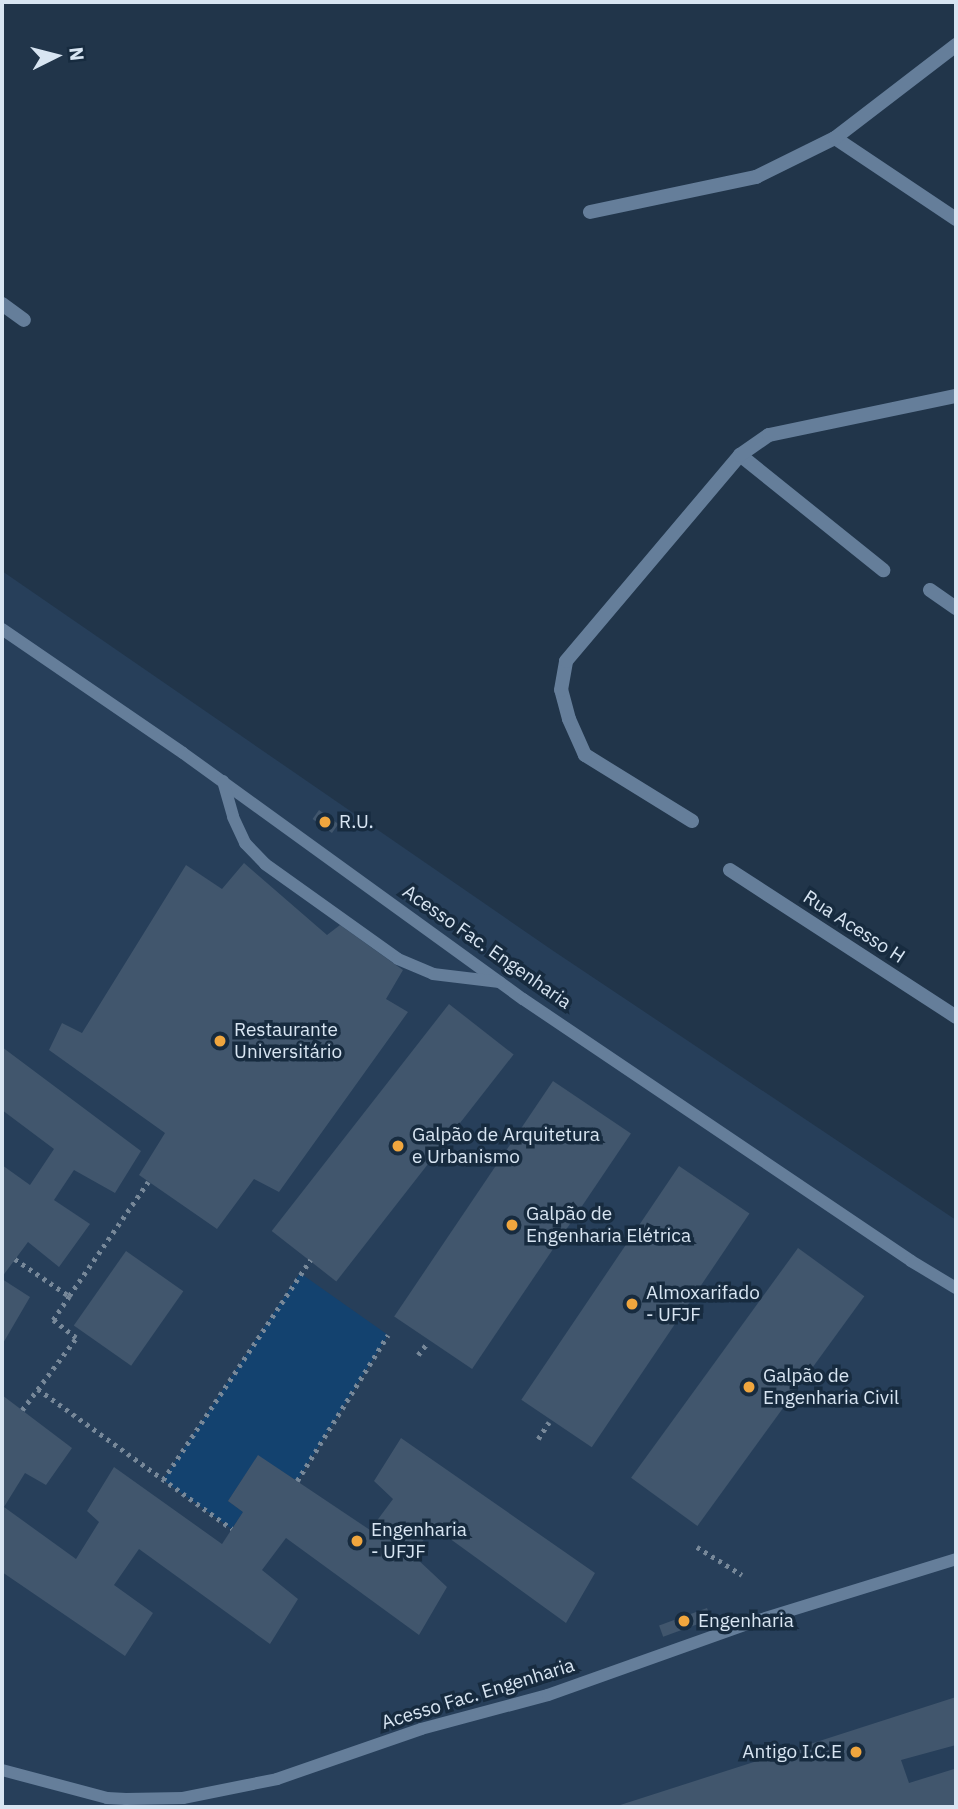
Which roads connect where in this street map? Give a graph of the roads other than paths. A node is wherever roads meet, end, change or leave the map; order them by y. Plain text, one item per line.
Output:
1 (956, 46) edge
2 (835, 138) junction
3 (590, 212) dead end
4 (956, 219) edge
5 (2, 304) edge
6 (24, 320) dead end
7 (956, 396) edge
8 (740, 454) junction
9 (883, 570) dead end
10 (930, 590) dead end
11 (956, 608) edge
12 (2, 629) edge
13 (223, 781) junction
14 (692, 821) dead end
15 (730, 870) dead end
16 (501, 982) junction
17 (956, 1017) edge
18 (956, 1288) edge
19 (956, 1559) edge
20 (2, 1770) edge

1 - 2 street
2 - 3 street
2 - 4 street
5 - 6 street
7 - 8 street
8 - 9 street
8 - 14 street
10 - 11 street
12 - 13 lane, Acesso Fac. Engenharia
13 - 16 lane, Acesso Fac. Engenharia
13 - 16 lane
15 - 17 street, Rua Acesso H
16 - 18 lane, Acesso Fac. Engenharia
19 - 20 lane, Acesso Fac. Engenharia

